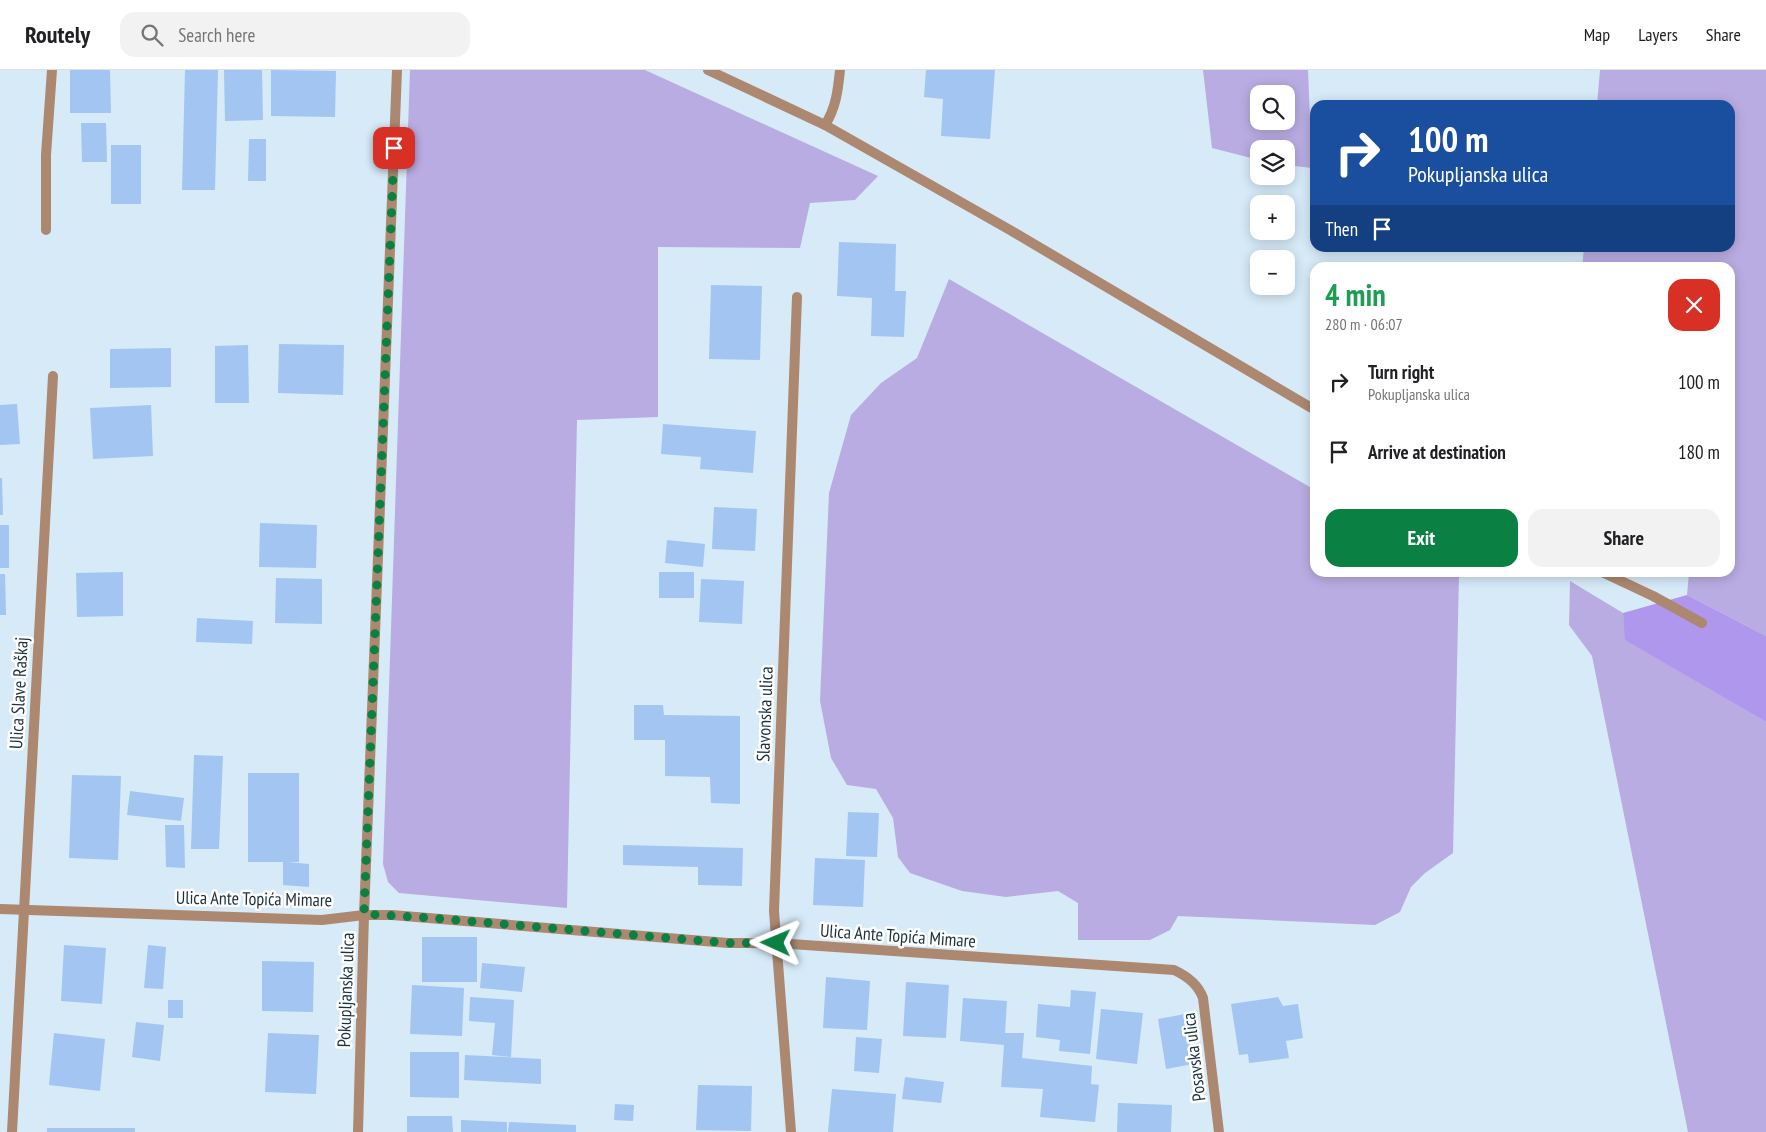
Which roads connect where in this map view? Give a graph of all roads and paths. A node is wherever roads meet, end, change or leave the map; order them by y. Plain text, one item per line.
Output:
1 (52, 70) edge
2 (397, 70) edge
3 (708, 70) edge
4 (840, 70) edge
5 (825, 124) junction
6 (46, 230) dead end
7 (797, 297) dead end
8 (53, 376) dead end
9 (1310, 407) edge
10 (1613, 577) edge
11 (1702, 623) dead end
12 (0, 909) edge
13 (24, 910) junction
14 (364, 914) junction
15 (776, 943) junction
16 (1193, 981) joint
17 (12, 1132) edge
18 (358, 1132) edge
19 (791, 1132) edge
20 (1219, 1132) edge

1 - 6 street
2 - 14 street, Pokupljanska ulica
3 - 5 street
4 - 5 street
5 - 9 street
7 - 15 street, Slavonska ulica
8 - 13 street, Ulica Slave Raškaj
10 - 11 street
12 - 13 street, Ulica Ante Topića Mimare
13 - 14 street, Ulica Ante Topića Mimare
13 - 17 street, Ulica Slave Raškaj
14 - 15 street, Ulica Ante Topića Mimare
14 - 18 street, Pokupljanska ulica
15 - 16 street, Ulica Ante Topića Mimare
15 - 19 street, Slavonska ulica
16 - 20 street, Posavska ulica

